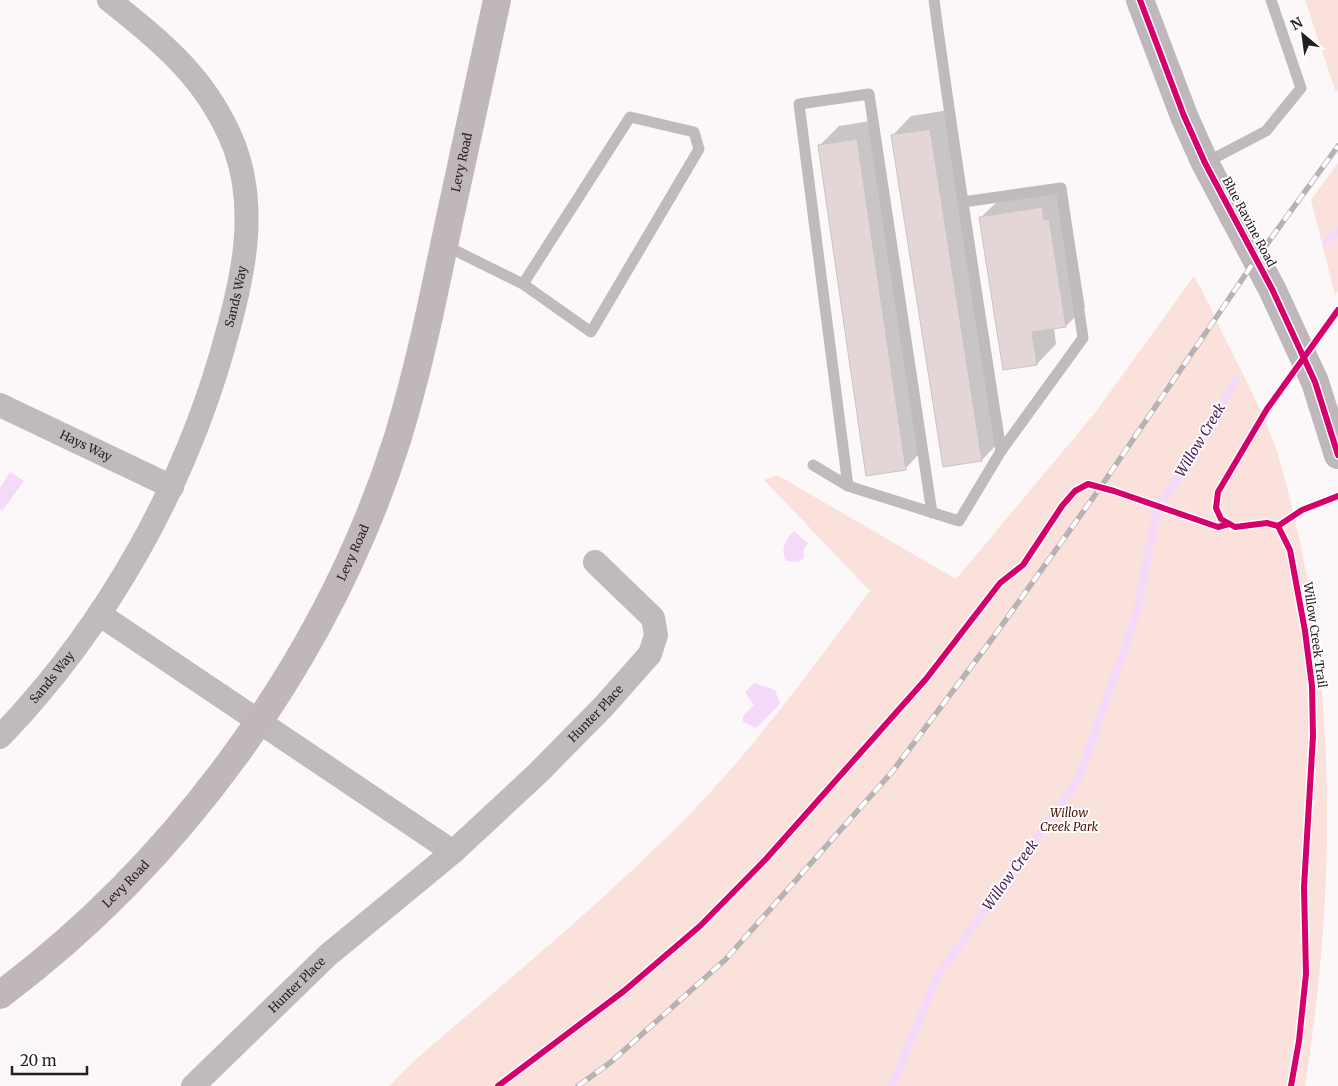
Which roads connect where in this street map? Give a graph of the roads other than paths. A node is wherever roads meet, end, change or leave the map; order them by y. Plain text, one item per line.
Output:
1 (109, 0) edge
2 (496, 0) edge
3 (934, 0) edge
4 (1140, 0) edge
5 (1271, 0) edge
6 (1205, 163) junction
7 (963, 202) junction
8 (444, 245) junction
9 (523, 284) junction
10 (0, 405) edge
11 (1001, 451) junction
12 (1338, 455) edge
13 (813, 465) dead end
14 (848, 486) junction
15 (172, 487) junction
16 (932, 513) junction
17 (595, 562) dead end
18 (99, 614) junction
19 (259, 721) junction
20 (0, 737) edge
21 (452, 852) junction
22 (0, 995) edge
23 (193, 1086) edge

1 - 15 street, Sands Way
2 - 8 street, Levy Road
3 - 7 lane
4 - 6 street, Blue Ravine Road
5 - 6 lane
6 - 12 street, Blue Ravine Road
7 - 11 lane
7 - 11 lane
8 - 9 lane
8 - 19 street, Levy Road
9 - 9 lane
10 - 15 street, Hays Way
11 - 16 lane
13 - 14 lane
14 - 16 lane
14 - 16 lane
15 - 18 street, Sands Way
17 - 21 street, Hunter Place
18 - 19 street
18 - 20 street, Sands Way
19 - 21 street
19 - 22 street, Levy Road
21 - 23 street, Hunter Place

